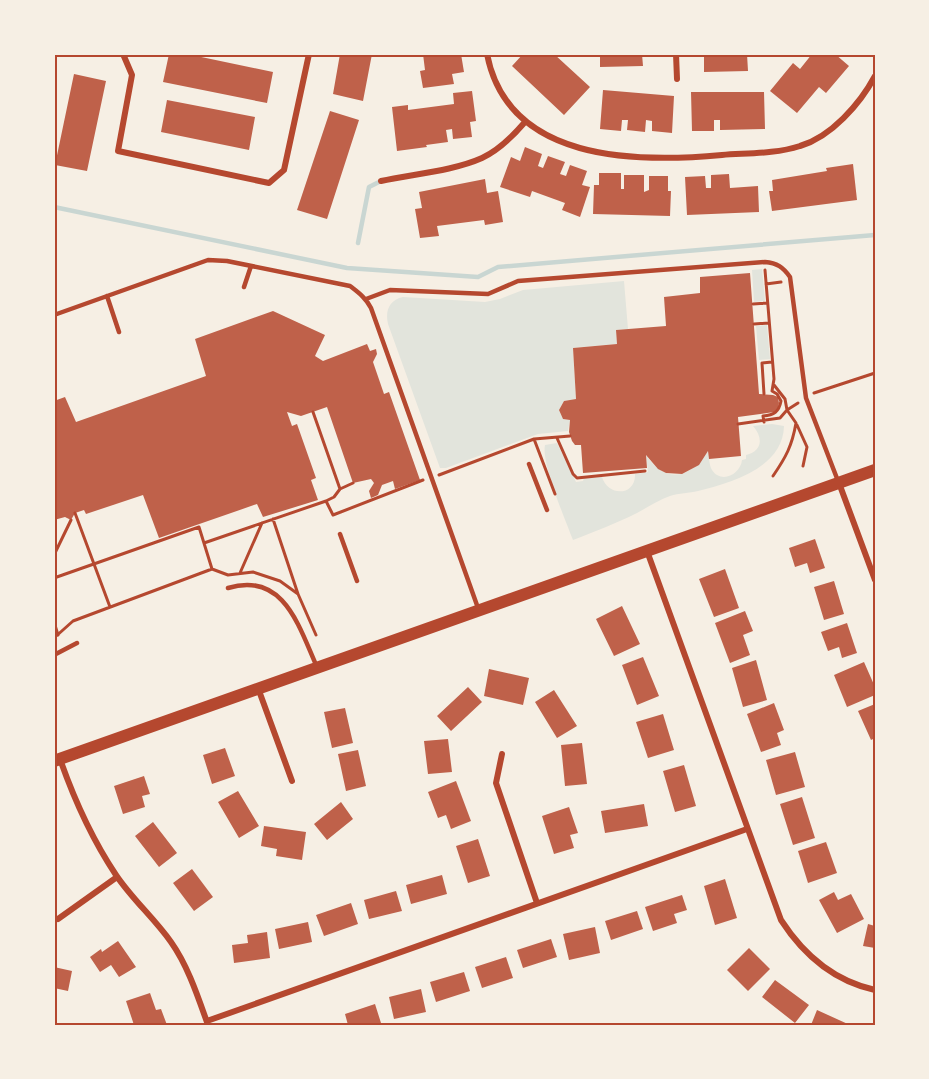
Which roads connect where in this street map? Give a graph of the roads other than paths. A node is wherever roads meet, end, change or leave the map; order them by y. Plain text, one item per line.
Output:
1 (123, 54) edge
2 (309, 54) edge
3 (486, 54) edge
4 (676, 54) edge
5 (875, 76) edge
6 (676, 79) dead end
7 (525, 122) junction
8 (381, 181) dead end
9 (251, 266) junction
10 (244, 287) dead end
11 (107, 296) junction
12 (366, 299) junction
13 (54, 315) edge
14 (119, 332) dead end
15 (529, 464) dead end
16 (875, 470) edge
17 (839, 483) junction
18 (546, 510) dead end
19 (340, 534) dead end
20 (647, 550) junction
21 (875, 580) edge
22 (357, 581) dead end
23 (228, 588) dead end
24 (478, 610) junction
25 (77, 643) dead end
26 (54, 654) edge
27 (318, 667) junction
28 (258, 688) junction
29 (502, 754) dead end
30 (57, 760) edge
31 (292, 781) dead end
32 (747, 829) junction
33 (117, 877) junction
34 (537, 903) junction
35 (58, 919) dead end
36 (875, 990) edge
37 (207, 1023) edge

1 - 2 street
3 - 7 street
4 - 6 street
5 - 7 street
7 - 8 street
9 - 10 lane
9 - 11 lane
9 - 12 lane
11 - 13 lane
11 - 14 lane
12 - 17 lane
12 - 24 lane
15 - 18 lane
16 - 17 main road
17 - 20 main road
17 - 21 street
19 - 22 lane
20 - 24 main road
20 - 32 street
23 - 27 lane
24 - 27 main road
25 - 26 lane
27 - 28 main road
28 - 30 main road
28 - 31 street
29 - 34 street
30 - 33 street
32 - 34 street
32 - 36 street
33 - 35 street
33 - 37 street
34 - 37 street

